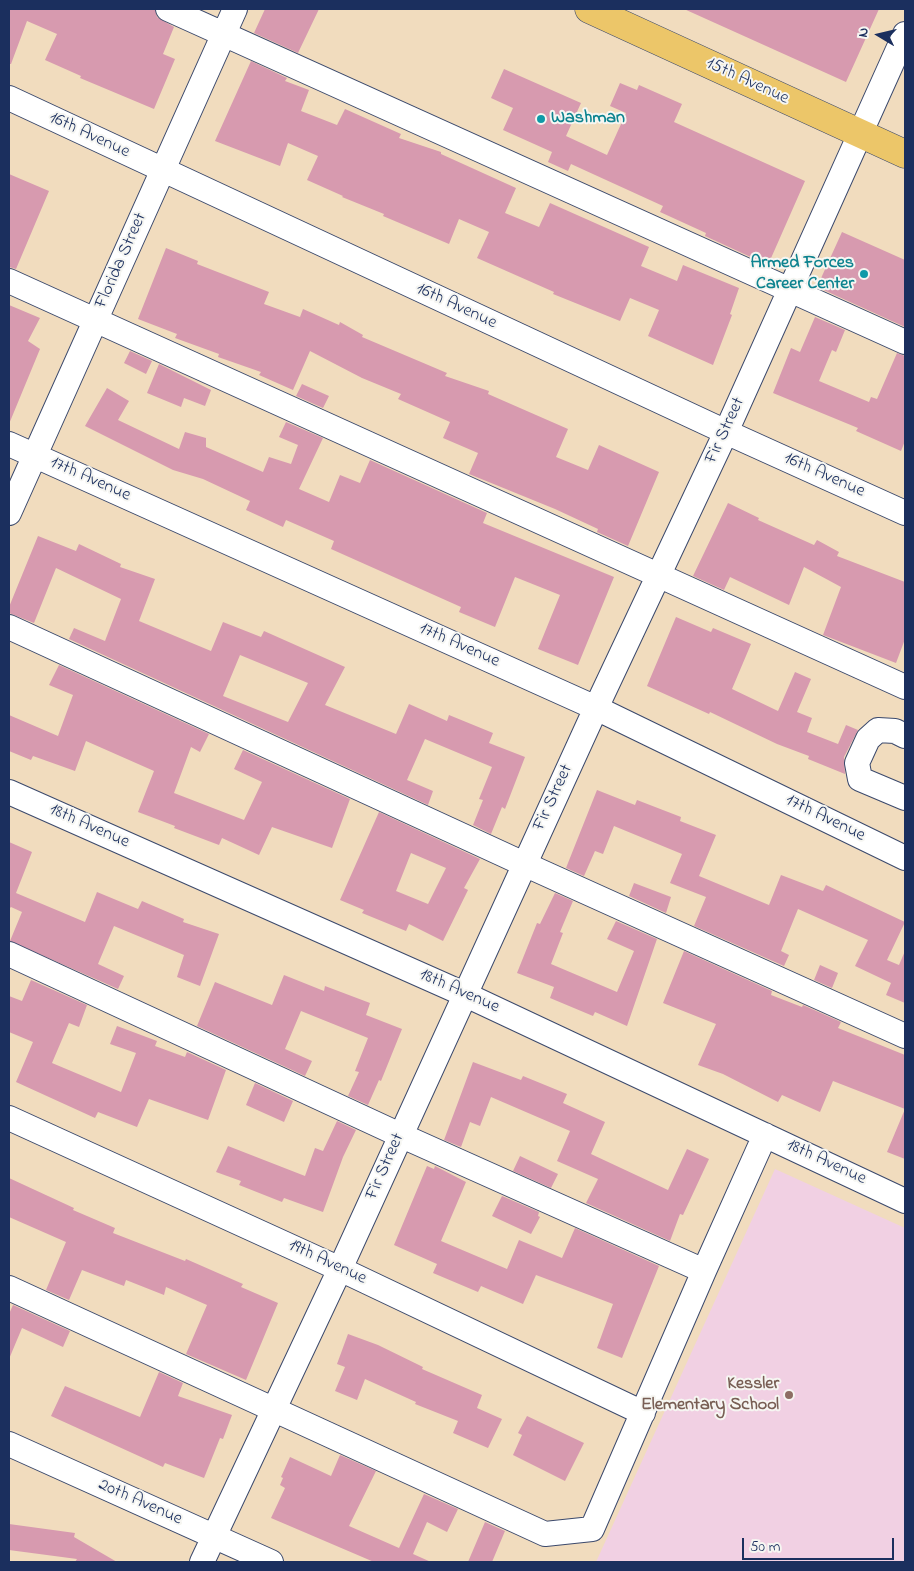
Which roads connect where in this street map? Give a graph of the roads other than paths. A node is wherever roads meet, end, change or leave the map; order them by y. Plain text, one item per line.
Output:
1 (168, 9) edge
2 (235, 9) edge
3 (589, 9) edge
4 (223, 34) junction
5 (905, 34) edge
6 (9, 98) edge
7 (860, 133) junction
8 (905, 154) edge
9 (163, 171) junction
10 (9, 281) edge
11 (790, 289) junction
12 (95, 320) junction
13 (905, 342) edge
14 (726, 432) junction
15 (9, 444) edge
16 (35, 455) junction
17 (9, 513) edge
18 (905, 513) edge
19 (658, 575) junction
20 (9, 628) edge
21 (905, 687) edge
22 (596, 708) junction
23 (905, 736) edge
24 (9, 792) edge
25 (905, 798) edge
26 (905, 858) edge
27 (524, 864) junction
28 (9, 954) edge
29 (464, 994) junction
30 (905, 1036) edge
31 (9, 1118) edge
32 (400, 1135) junction
33 (765, 1135) junction
34 (905, 1201) edge
35 (340, 1269) junction
36 (704, 1271) junction
37 (9, 1288) edge
38 (274, 1411) junction
39 (643, 1413) junction
40 (9, 1444) edge
41 (215, 1536) junction
42 (202, 1562) edge
43 (271, 1562) edge

1 - 4 street
2 - 4 street, Florida Street
3 - 7 main road, 15th Avenue
4 - 9 street, Florida Street
4 - 11 street
5 - 7 street, Fir Street
6 - 9 street, 16th Avenue
7 - 8 main road, 15th Avenue
7 - 11 street, Fir Street
9 - 12 street, Florida Street
9 - 14 street, 16th Avenue
10 - 12 street
11 - 13 street
11 - 14 street, Fir Street
12 - 16 street, Florida Street
12 - 19 street
14 - 18 street, 16th Avenue
14 - 19 street, Fir Street
15 - 16 street, 17th Avenue
16 - 17 street, Florida Street
16 - 22 street, 17th Avenue
19 - 21 street
19 - 22 street, Fir Street
20 - 27 street
22 - 26 street, 17th Avenue
22 - 27 street, Fir Street
23 - 25 street
24 - 29 street, 18th Avenue
27 - 29 street, Fir Street
27 - 30 street
28 - 32 street
29 - 32 street, Fir Street
29 - 33 street, 18th Avenue
31 - 35 street, 19th Avenue
32 - 35 street, Fir Street
32 - 36 street
33 - 34 street, 18th Avenue
33 - 36 street
35 - 38 street, Fir Street
35 - 39 street, 19th Avenue
36 - 39 street
37 - 38 street
38 - 39 street
38 - 41 street, Fir Street
40 - 41 street, 20th Avenue
41 - 42 street, Fir Street
41 - 43 street, 20th Avenue

